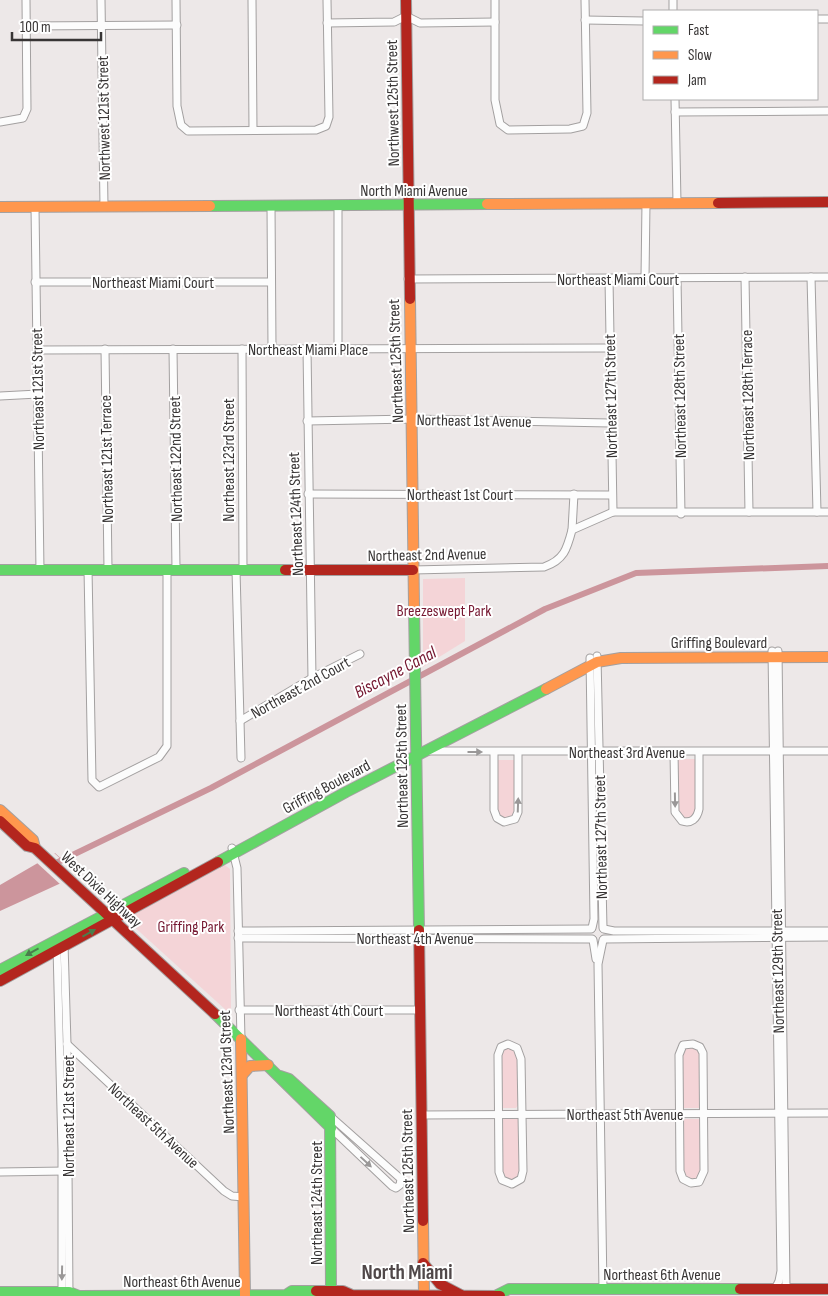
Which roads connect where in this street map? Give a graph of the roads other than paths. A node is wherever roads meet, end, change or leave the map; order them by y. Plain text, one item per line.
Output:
1 (26, 0) edge
2 (101, 0) edge
3 (176, 0) edge
4 (252, 0) edge
5 (327, 0) edge
6 (406, 0) edge
7 (495, 0) edge
8 (585, 0) edge
9 (406, 16) junction
10 (585, 20) junction
11 (643, 21) edge
12 (327, 22) junction
13 (394, 22) junction
14 (495, 22) junction
15 (420, 23) junction
16 (101, 25) junction
17 (176, 25) junction
18 (27, 26) junction
19 (406, 30) junction
20 (675, 100) edge
21 (828, 111) edge
22 (675, 112) junction
23 (0, 122) edge
24 (253, 130) junction
25 (828, 202) edge
26 (646, 203) junction
27 (677, 203) junction
28 (270, 205) junction
29 (338, 205) junction
30 (408, 205) junction
31 (104, 206) junction
32 (0, 207) edge
33 (35, 207) junction
34 (745, 277) junction
35 (645, 278) junction
36 (676, 278) junction
37 (811, 278) junction
38 (828, 278) edge
39 (408, 279) junction
40 (609, 279) junction
41 (35, 282) junction
42 (271, 282) junction
43 (272, 348) junction
44 (610, 348) junction
45 (105, 349) junction
46 (173, 349) junction
47 (242, 349) junction
48 (307, 349) junction
49 (409, 349) junction
50 (37, 350) junction
51 (338, 350) junction
52 (38, 394) junction
53 (0, 396) edge
54 (412, 418) junction
55 (307, 421) junction
56 (610, 423) junction
57 (308, 494) junction
58 (411, 494) junction
59 (574, 494) junction
60 (611, 495) junction
61 (613, 512) junction
62 (750, 512) junction
63 (818, 512) junction
64 (828, 512) edge
65 (680, 514) junction
66 (572, 530) junction
67 (88, 569) junction
68 (108, 569) junction
69 (171, 569) junction
70 (0, 570) edge
71 (240, 570) junction
72 (413, 570) junction
73 (40, 571) junction
74 (312, 571) junction
75 (828, 651) edge
76 (360, 654) dead end
77 (775, 654) junction
78 (828, 657) edge
79 (594, 660) junction
80 (312, 678) junction
81 (240, 721) junction
82 (776, 751) junction
83 (828, 751) edge
84 (420, 752) junction
85 (494, 752) junction
86 (518, 752) junction
87 (595, 752) junction
88 (674, 752) junction
89 (699, 752) junction
90 (241, 758) dead end
91 (0, 810) edge
92 (2, 826) edge
93 (35, 848) junction
94 (233, 850) junction
95 (110, 917) junction
96 (603, 928) junction
97 (592, 929) junction
98 (828, 930) edge
99 (238, 934) junction
100 (419, 934) junction
101 (508, 934) junction
102 (779, 934) junction
103 (60, 937) junction
104 (828, 937) edge
105 (603, 939) junction
106 (592, 940) junction
107 (61, 948) junction
108 (598, 964) junction
109 (0, 970) edge
110 (0, 981) edge
111 (239, 1010) junction
112 (420, 1010) junction
113 (241, 1039) junction
114 (68, 1044) junction
115 (268, 1065) junction
116 (243, 1074) junction
117 (280, 1076) junction
118 (781, 1113) junction
119 (828, 1113) edge
120 (498, 1114) junction
121 (522, 1114) junction
122 (600, 1114) junction
123 (680, 1114) junction
124 (704, 1114) junction
125 (421, 1115) junction
126 (330, 1116) junction
127 (331, 1128) junction
128 (65, 1171) junction
129 (0, 1172) edge
130 (244, 1197) junction
131 (423, 1263) junction
132 (828, 1289) edge
133 (331, 1291) junction
134 (0, 1292) edge
135 (693, 1292) edge
136 (604, 1293) edge
137 (772, 1293) edge
138 (785, 1293) edge
139 (70, 1295) edge
140 (424, 1295) edge
141 (461, 1295) junction
142 (245, 1296) edge
143 (286, 1296) edge
144 (351, 1296) edge
145 (448, 1296) edge
146 (498, 1296) edge

1 - 18 street
2 - 16 street, Northwest 121st Street
3 - 17 street
4 - 24 street
5 - 12 street
6 - 9 main road, Northwest 125th Street
7 - 14 street
8 - 10 street
9 - 13 street
9 - 15 street
9 - 19 main road, Northwest 125th Street
10 - 11 street
10 - 14 street
12 - 13 street
12 - 24 street
13 - 19 street
14 - 15 street
15 - 19 street
16 - 17 street
16 - 18 street
16 - 31 street, Northwest 121st Street
17 - 24 street
18 - 23 street
19 - 30 main road, Northwest 125th Street
20 - 22 street
21 - 22 street
22 - 27 street
25 - 27 main road, North Miami Avenue
26 - 27 main road, North Miami Avenue
26 - 30 main road, North Miami Avenue
26 - 35 street
28 - 29 main road, North Miami Avenue
28 - 31 main road, North Miami Avenue
28 - 42 street
29 - 30 main road, North Miami Avenue
29 - 51 street
30 - 39 main road, Northeast 125th Street
31 - 33 main road, North Miami Avenue
32 - 33 main road, North Miami Avenue
33 - 41 street, Northeast 121st Street
34 - 36 street, Northeast Miami Court
34 - 37 street, Northeast Miami Court
34 - 62 street, Northeast 128th Terrace
35 - 36 street, Northeast Miami Court
35 - 40 street, Northeast Miami Court
36 - 65 street, Northeast 128th Street
37 - 38 street, Northeast Miami Court
37 - 63 street
39 - 40 street, Northeast Miami Court
39 - 49 main road, Northeast 125th Street
40 - 44 street, Northeast 127th Street
41 - 42 street, Northeast Miami Court
41 - 50 street, Northeast 121st Street
42 - 43 street
43 - 47 street, Northeast Miami Place
43 - 48 street, Northeast Miami Place
44 - 49 street, Northeast Miami Place
44 - 56 street, Northeast 127th Street
45 - 46 street, Northeast Miami Place
45 - 50 street, Northeast Miami Place
45 - 68 street, Northeast 121st Terrace
46 - 47 street, Northeast Miami Place
46 - 69 street, Northeast 122nd Street
47 - 71 street, Northeast 123rd Street
48 - 51 street, Northeast Miami Place
48 - 55 street, Northeast 124th Street
49 - 51 street, Northeast Miami Place
49 - 54 main road, Northeast 125th Street
50 - 52 street, Northeast 121st Street
52 - 53 street
52 - 73 street, Northeast 121st Street
54 - 55 street, Northeast 1st Avenue
54 - 56 street, Northeast 1st Avenue
54 - 58 main road, Northeast 125th Street
55 - 57 street, Northeast 124th Street
56 - 60 street, Northeast 127th Street
57 - 58 street, Northeast 1st Court
57 - 74 street, Northeast 124th Street
58 - 59 street, Northeast 1st Court
58 - 72 main road, Northeast 125th Street
59 - 60 street, Northeast 1st Court
59 - 66 street, Northeast 2nd Avenue
60 - 61 street, Northeast 127th Street
61 - 65 street
61 - 66 street
62 - 63 street
62 - 65 street
63 - 64 street
66 - 72 street, Northeast 2nd Avenue
67 - 68 main road, Northeast 2nd Avenue
67 - 69 street, Northeast 122nd Street
67 - 73 main road, Northeast 2nd Avenue
68 - 69 main road, Northeast 2nd Avenue
69 - 71 main road, Northeast 2nd Avenue
70 - 73 main road, Northeast 2nd Avenue
71 - 74 main road, Northeast 2nd Avenue
71 - 81 street, Northeast 123rd Street
72 - 74 main road, Northeast 2nd Avenue
72 - 84 main road, Northeast 125th Street
74 - 80 street, Northeast 124th Street
75 - 77 main road, Griffing Boulevard
76 - 80 street, Northeast 2nd Court
77 - 78 main road, Griffing Boulevard
77 - 79 main road, Griffing Boulevard
77 - 82 street, Northeast 129th Street
79 - 84 main road, Griffing Boulevard
79 - 87 street, Northeast 127th Street
80 - 81 street, Northeast 2nd Court
81 - 90 street, Northeast 123rd Street
82 - 83 street, Northeast 3rd Avenue
82 - 89 street, Northeast 3rd Avenue
82 - 102 street, Northeast 129th Street
84 -> 85 street, Northeast 3rd Avenue
84 - 94 main road, Griffing Boulevard
84 - 100 main road, Northeast 125th Street
85 - 86 street, Northeast 3rd Avenue
85 -> 86 street
86 - 87 street, Northeast 3rd Avenue
87 - 88 street, Northeast 3rd Avenue
87 - 96 street, Northeast 127th Street
87 - 97 street, Northeast 127th Street
88 - 89 street, Northeast 3rd Avenue
88 -> 89 street
91 - 93 main road, West Dixie Highway
92 - 93 main road, West Dixie Highway
93 - 95 main road, West Dixie Highway
94 - 95 main road, Griffing Boulevard
94 - 99 street, Northeast 123rd Street
95 - 103 main road, Griffing Boulevard
107 -> 95 main road, Griffing Boulevard
95 - 113 main road, West Dixie Highway
96 - 97 street, Northeast 4th Avenue
96 - 102 street
96 - 105 street, Northeast 127th Street
97 - 101 street, Northeast 4th Avenue
97 - 106 street, Northeast 127th Street
98 - 102 street
99 - 100 street, Northeast 4th Avenue
99 - 111 street, Northeast 123rd Street
100 - 101 street, Northeast 4th Avenue
100 - 112 main road, Northeast 125th Street
101 - 106 street, Northeast 4th Avenue
102 - 104 street
102 - 105 street
102 - 118 street, Northeast 129th Street
103 - 107 street, Northeast 121st Street
103 -> 109 main road, Griffing Boulevard
105 - 106 street, Northeast 4th Avenue
105 - 108 street
106 - 108 street
107 - 110 main road, Griffing Boulevard
107 - 114 street, Northeast 121st Street
107 - 128 street, Northeast 121st Street
108 - 122 street
111 - 112 street, Northeast 4th Court
111 - 113 street, Northeast 123rd Street
112 - 125 main road, Northeast 125th Street
113 - 115 main road, West Dixie Highway
113 - 116 main road, Northeast 123rd Street
114 - 128 street, Northeast 121st Street
114 - 130 street, Northeast 5th Avenue
115 - 116 main road
115 - 117 main road, West Dixie Highway
116 - 130 main road, Northeast 123rd Street
117 - 126 main road, West Dixie Highway
117 - 127 main road, West Dixie Highway
118 - 119 street, Northeast 5th Avenue
118 - 124 street, Northeast 5th Avenue
118 - 137 street, Northeast 129th Street
118 - 138 street, Northeast 129th Street
120 - 121 street, Northeast 5th Avenue
120 - 121 street
120 - 121 street
120 - 125 street, Northeast 5th Avenue
121 - 122 street, Northeast 5th Avenue
122 - 123 street, Northeast 5th Avenue
122 - 136 street
123 - 124 street, Northeast 5th Avenue
123 - 124 street
123 - 124 street
125 - 131 main road, Northeast 125th Street
126 - 127 main road, Northeast 124th Street
127 -> 126 street, West Dixie Highway
127 - 133 main road, Northeast 124th Street
128 - 129 street
128 -> 139 street, Northeast 121st Street
128 - 139 street, Northeast 121st Street
130 - 142 main road, Northeast 123rd Street
131 - 140 main road, Northeast 125th Street
131 - 141 main road
132 - 138 main road
133 - 143 main road, Northeast 6th Avenue
133 - 144 main road, Northeast 6th Avenue
134 - 139 main road, Northeast 6th Avenue
135 - 136 main road, Northeast 6th Avenue
135 - 137 main road, Northeast 6th Avenue
136 - 146 main road, Northeast 6th Avenue
137 - 138 main road
139 - 142 main road, Northeast 6th Avenue
140 - 144 main road, Northeast 6th Avenue
140 - 145 main road, Northeast 6th Avenue
141 - 145 main road, Northeast 6th Avenue
141 - 146 main road, Northeast 6th Avenue
142 - 143 main road, Northeast 6th Avenue

